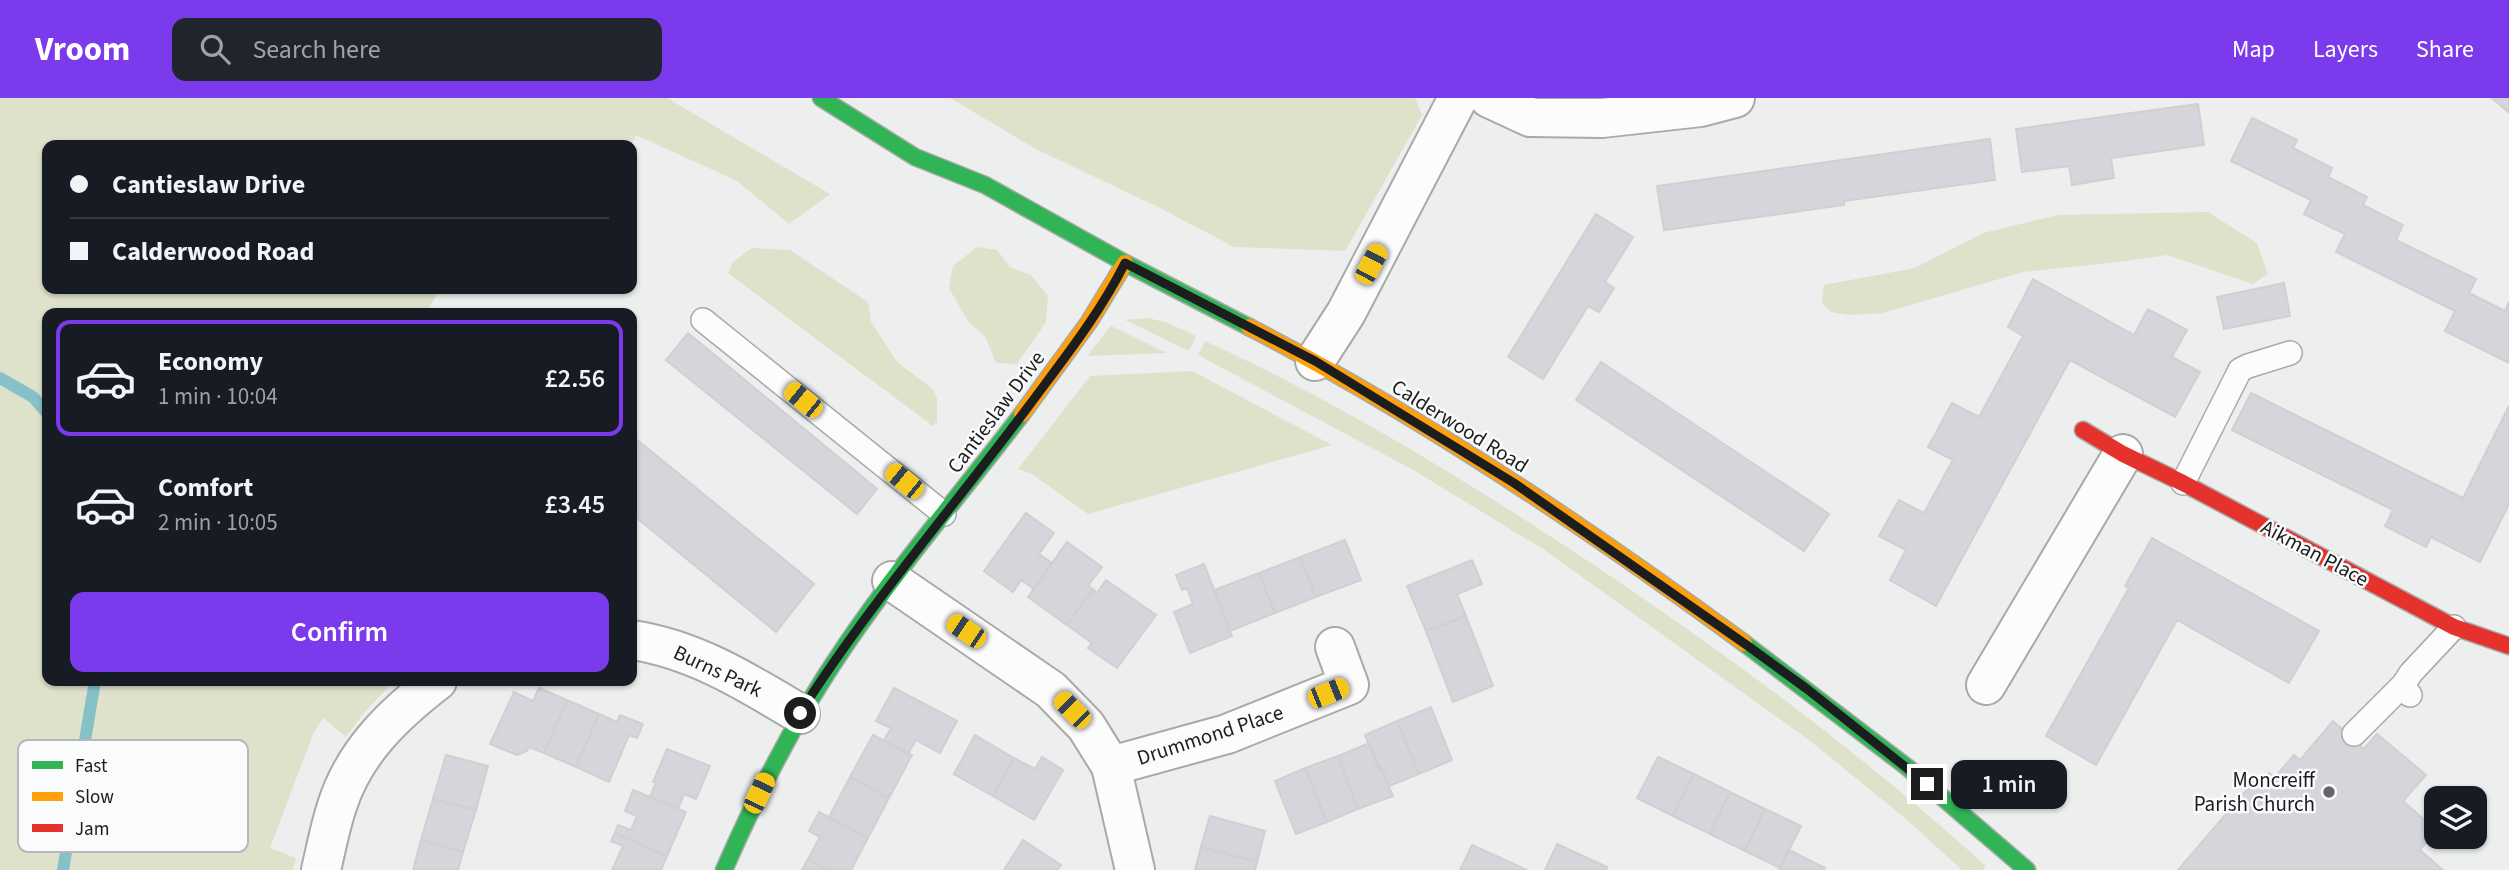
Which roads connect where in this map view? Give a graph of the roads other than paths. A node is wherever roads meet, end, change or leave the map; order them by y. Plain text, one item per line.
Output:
1 (821, 98) edge
2 (1458, 98) edge
3 (1489, 98) edge
4 (1735, 98) edge
5 (1125, 263) junction
6 (703, 320) dead end
7 (2290, 353) dead end
8 (1315, 361) junction
9 (2083, 430) dead end
10 (2123, 454) junction
11 (2183, 483) junction
12 (944, 514) junction
13 (892, 580) junction
14 (2454, 627) junction
15 (637, 641) edge
16 (2509, 646) edge
17 (1335, 647) dead end
18 (1986, 685) dead end
19 (431, 686) edge
20 (800, 713) junction
21 (2354, 734) dead end
22 (1111, 766) junction
23 (321, 870) edge
24 (724, 870) edge
25 (1135, 870) edge
26 (2026, 870) edge

1 - 5 street, Calderwood Road
2 - 8 street
3 - 4 street
5 - 8 street, Calderwood Road
5 - 12 street, Cantieslaw Drive
6 - 12 lane
7 - 11 lane
8 - 26 street, Calderwood Road
9 - 10 street, Aikman Place
10 - 11 street, Aikman Place
10 - 18 street
11 - 14 street, Aikman Place
12 - 13 street, Cantieslaw Drive
13 - 20 street, Cantieslaw Drive
13 - 22 street
14 - 16 street, Aikman Place
14 - 21 lane
15 - 20 street, Burns Park
17 - 22 street, Drummond Place
19 - 23 street
20 - 24 street, Cantieslaw Drive
22 - 25 street

